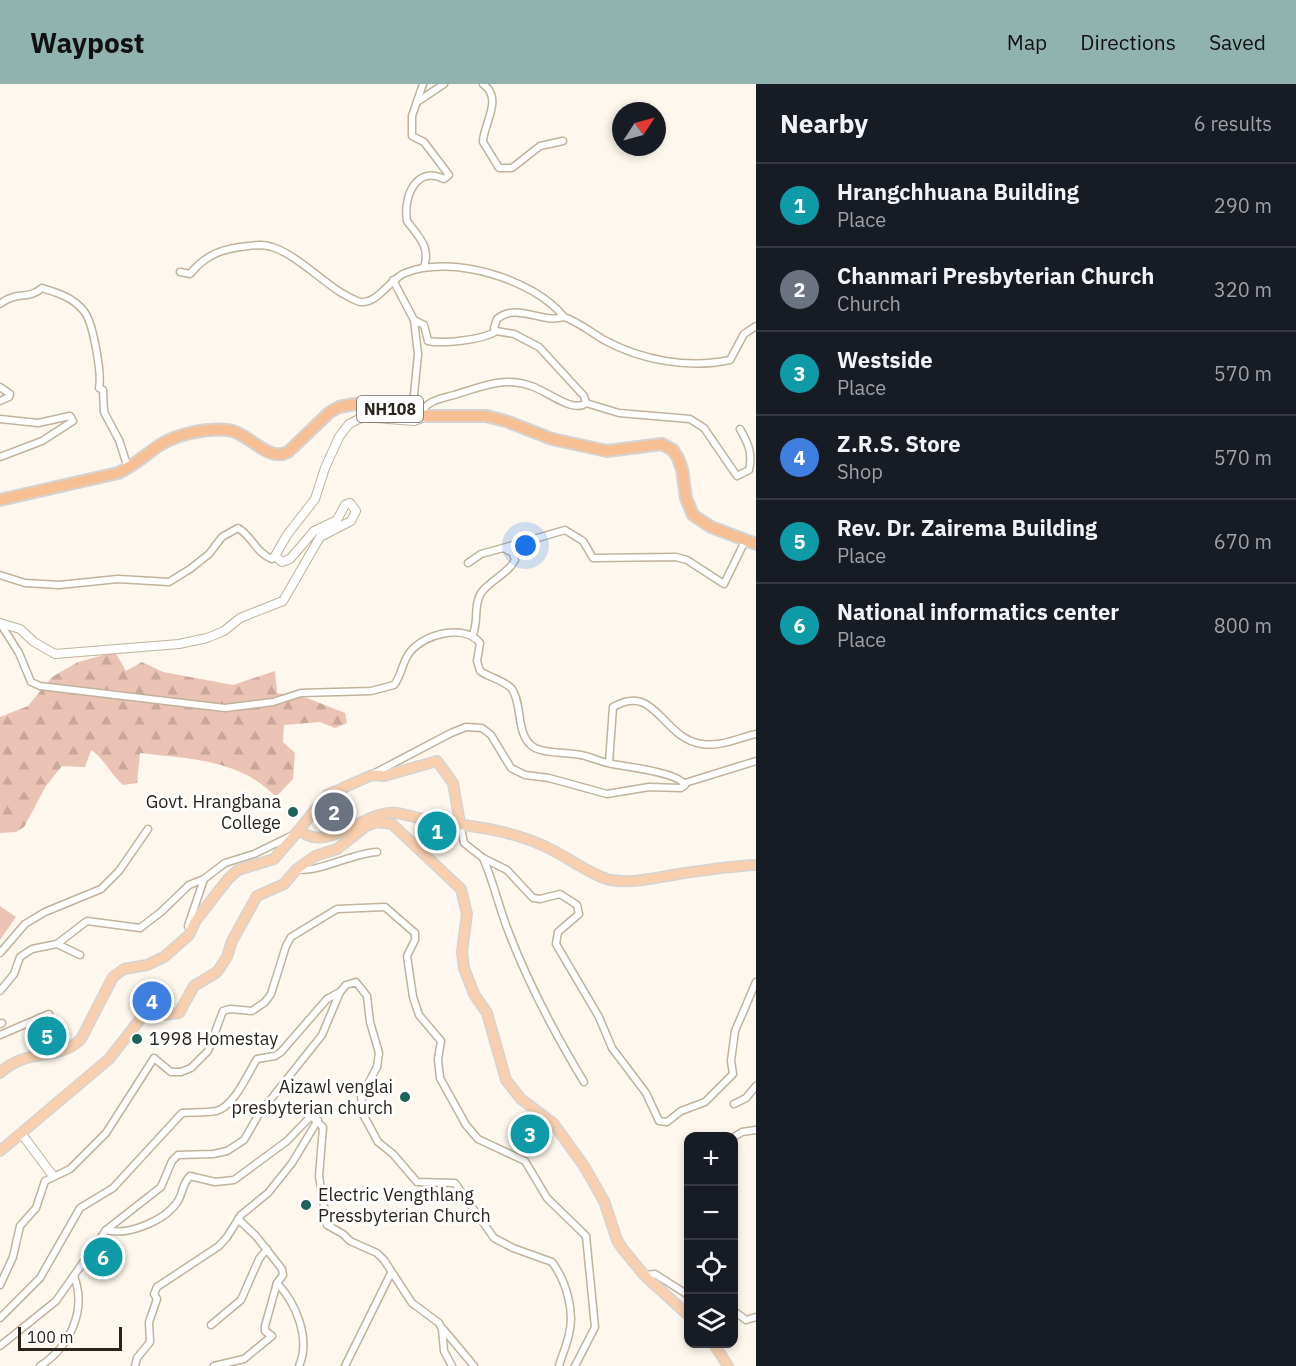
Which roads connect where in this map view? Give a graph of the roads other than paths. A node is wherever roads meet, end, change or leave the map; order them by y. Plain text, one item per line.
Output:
1 (423, 84) edge
2 (444, 84) edge
3 (483, 84) edge
4 (417, 102) junction
5 (563, 141) dead end
6 (424, 267) junction
7 (180, 272) dead end
8 (393, 280) junction
9 (0, 304) edge
10 (564, 317) junction
11 (414, 320) junction
12 (756, 326) edge
13 (496, 331) junction
14 (0, 387) edge
15 (0, 401) edge
16 (586, 403) junction
17 (421, 415) junction
18 (0, 419) edge
19 (740, 429) dead end
20 (0, 458) edge
21 (128, 468) junction
22 (0, 500) edge
23 (745, 541) junction
24 (756, 544) edge
25 (503, 548) junction
26 (275, 556) junction
27 (468, 563) dead end
28 (0, 575) edge
29 (0, 623) edge
30 (473, 634) junction
31 (756, 734) edge
32 (756, 761) edge
33 (609, 763) junction
34 (372, 775) junction
35 (685, 783) junction
36 (460, 823) junction
37 (148, 829) dead end
38 (297, 832) junction
39 (377, 852) dead end
40 (483, 858) junction
41 (756, 865) edge
42 (297, 869) junction
43 (204, 879) junction
44 (191, 931) junction
45 (57, 944) junction
46 (0, 953) edge
47 (80, 955) dead end
48 (756, 982) edge
49 (0, 991) edge
50 (340, 992) junction
51 (50, 1014) dead end
52 (0, 1035) edge
53 (0, 1073) edge
54 (584, 1082) dead end
55 (756, 1086) edge
56 (734, 1104) dead end
57 (318, 1120) junction
58 (756, 1130) edge
59 (21, 1133) junction
60 (738, 1134) edge
61 (0, 1151) edge
62 (53, 1176) junction
63 (238, 1219) junction
64 (106, 1230) junction
65 (267, 1250) junction
66 (391, 1273) junction
67 (644, 1275) junction
68 (74, 1276) junction
69 (277, 1283) junction
70 (0, 1285) edge
71 (686, 1294) edge
72 (684, 1311) edge
73 (738, 1314) edge
74 (756, 1317) edge
75 (0, 1318) edge
76 (211, 1325) dead end
77 (442, 1329) junction
78 (0, 1346) edge
79 (717, 1348) edge
80 (447, 1359) junction
81 (40, 1366) edge
82 (135, 1366) edge
83 (214, 1366) edge
84 (299, 1366) edge
85 (345, 1366) edge
86 (442, 1366) edge
87 (452, 1366) edge
88 (474, 1366) edge
89 (559, 1366) edge
90 (575, 1366) edge
91 (728, 1366) edge

1 - 4 street
2 - 4 street
3 - 5 street
4 - 6 street
6 - 8 street
6 - 10 street
7 - 8 street
8 - 11 street
9 - 21 street
10 - 12 street
10 - 13 street
11 - 13 street
11 - 17 street
13 - 16 street
14 - 15 street
16 - 17 street
16 - 19 street
17 - 21 highway, NH108
17 - 23 highway, NH108
17 - 26 street
18 - 20 street
21 - 22 highway, NH108
23 - 24 highway, NH108
23 - 25 street
25 - 27 street
25 - 30 street
26 - 28 street
26 - 29 street
29 - 30 street
30 - 33 street
31 - 33 street
32 - 35 street
33 - 35 street
34 - 35 street
34 - 36 main road
34 - 38 main road
36 - 38 main road
36 - 40 street
36 - 41 main road
37 - 46 street
38 - 43 street
38 - 44 main road
39 - 42 street
40 - 48 street
40 - 54 street
42 - 59 main road
42 - 67 main road
43 - 44 street
43 - 45 street
44 - 53 main road
45 - 47 street
45 - 49 street
50 - 64 street
50 - 75 street
50 - 89 street
51 - 52 street
55 - 56 street
57 - 63 street
57 - 64 street
57 - 66 street
58 - 60 street
59 - 61 main road
59 - 62 street
62 - 70 street
62 - 90 street
63 - 65 street
63 - 82 street
64 - 68 street
65 - 69 street
65 - 76 street
66 - 77 street
66 - 85 street
67 - 71 street
67 - 72 main road
68 - 78 street
68 - 81 street
69 - 83 street
69 - 84 street
73 - 74 street
77 - 80 street
77 - 88 street
79 - 91 main road
80 - 86 street
80 - 87 street

